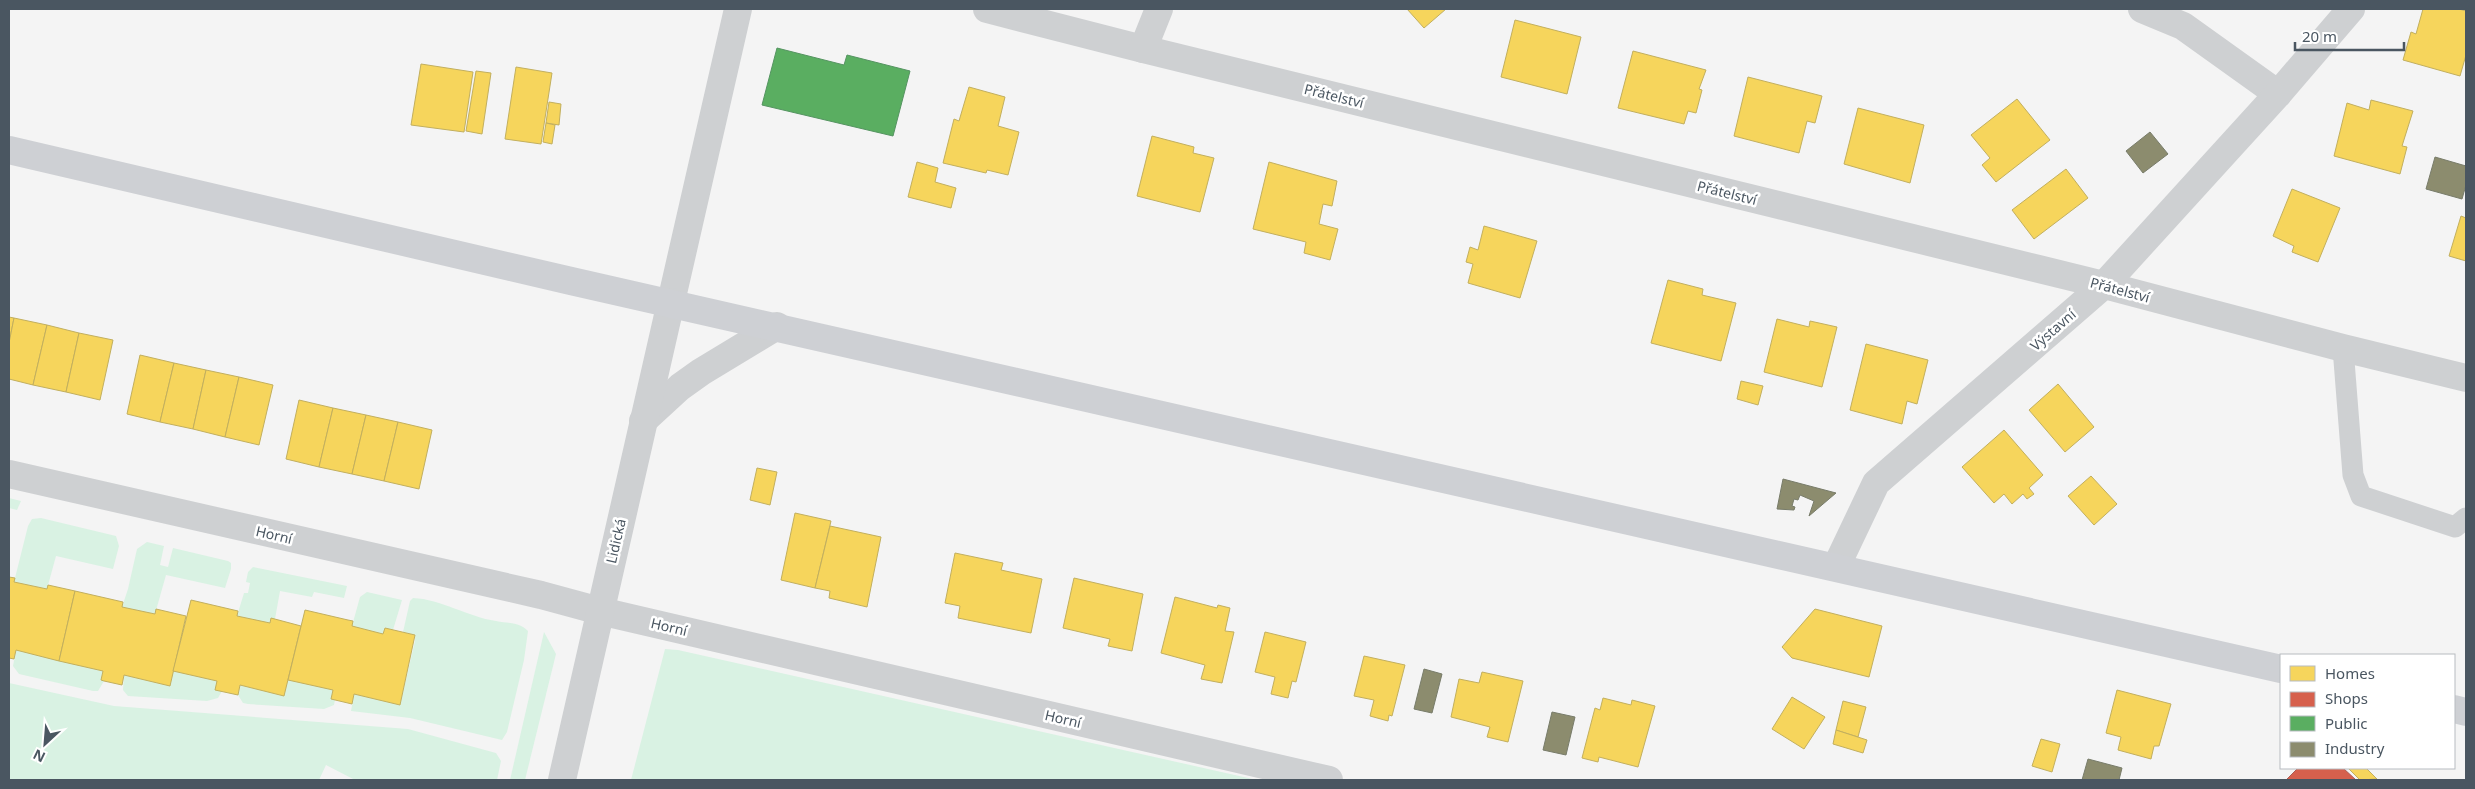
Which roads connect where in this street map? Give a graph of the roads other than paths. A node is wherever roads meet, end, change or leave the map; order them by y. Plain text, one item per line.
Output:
1 (738, 9) edge
2 (987, 9) edge
3 (1159, 9) edge
4 (2142, 9) edge
5 (2351, 9) edge
6 (1143, 49) junction
7 (2278, 94) junction
8 (9, 150) edge
9 (2104, 285) junction
10 (671, 302) junction
11 (777, 326) junction
12 (2343, 348) junction
13 (2466, 378) edge
14 (643, 421) junction
15 (9, 474) edge
16 (2466, 518) edge
17 (1836, 566) junction
18 (600, 612) junction
19 (2280, 669) edge
20 (562, 780) edge
21 (1329, 780) edge

1 - 10 street, Lidická
2 - 6 street, Přátelství
3 - 6 street
4 - 7 street
5 - 7 street, Výstavní
6 - 9 street, Přátelství
7 - 9 street, Výstavní
8 - 10 main road
9 - 12 street, Přátelství
9 - 17 street, Výstavní
10 - 11 main road
10 - 14 street, Lidická
11 - 14 street
11 - 17 main road
12 - 13 street, Přátelství
12 - 16 lane
14 - 18 street, Lidická
15 - 18 street, Horní
17 - 19 main road
18 - 20 street, Lidická
18 - 21 street, Horní

